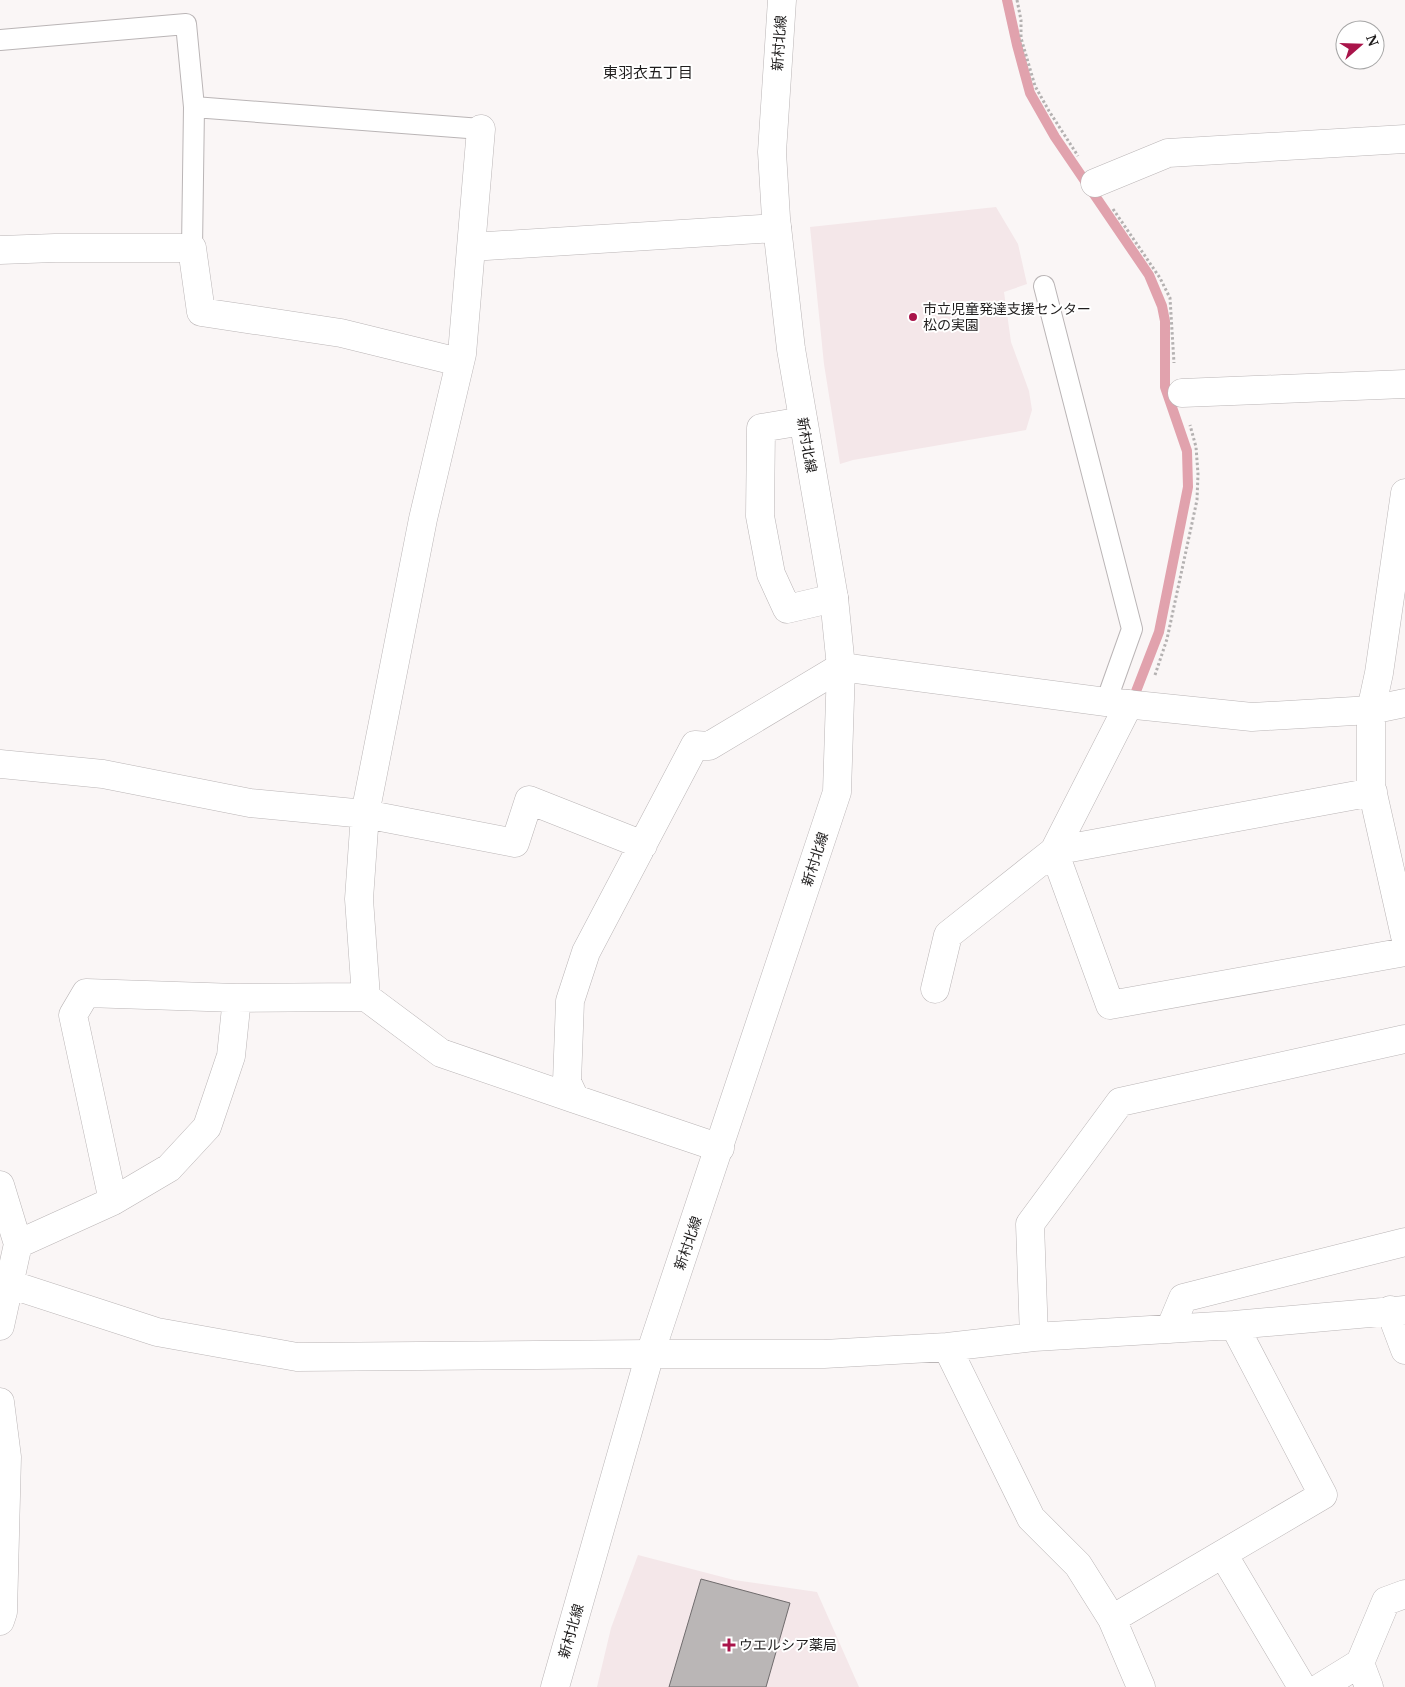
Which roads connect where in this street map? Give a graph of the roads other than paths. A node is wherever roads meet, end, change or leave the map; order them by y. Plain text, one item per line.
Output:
1 (782, 0) edge
2 (0, 40) edge
3 (194, 107) junction
4 (482, 129) joint
5 (1405, 139) edge
6 (1095, 183) dead end
7 (777, 228) junction
8 (471, 247) junction
9 (192, 248) junction
10 (0, 250) edge
11 (1044, 286) dead end
12 (459, 362) junction
13 (1405, 384) edge
14 (1182, 393) road end
15 (803, 421) junction
16 (1405, 493) edge
17 (834, 598) junction
18 (841, 667) junction
19 (1405, 703) edge
20 (1126, 704) junction
21 (1371, 710) junction
22 (0, 764) edge
23 (1373, 792) junction
24 (365, 814) junction
25 (642, 845) junction
26 (1054, 851) junction
27 (1405, 936) edge
28 (1405, 952) edge
29 (936, 989) dead end
30 (366, 997) junction
31 (237, 998) junction
32 (1405, 1039) edge
33 (575, 1099) junction
34 (720, 1148) junction
35 (0, 1185) edge
36 (113, 1201) junction
37 (1405, 1242) edge
38 (18, 1244) junction
39 (4, 1283) edge
40 (1398, 1310) edge
41 (1234, 1325) junction
42 (0, 1326) edge
43 (1170, 1329) junction
44 (1034, 1338) junction
45 (947, 1347) junction
46 (1405, 1350) edge
47 (650, 1354) junction
48 (0, 1402) edge
49 (1223, 1554) junction
50 (1405, 1594) edge
51 (1112, 1619) junction
52 (0, 1621) edge
53 (1365, 1675) edge
54 (1133, 1685) edge
55 (555, 1687) edge
56 (1302, 1687) edge
57 (1321, 1687) edge

1 - 7 street, 新村北線
2 - 3 lane
3 - 4 lane
3 - 9 lane
4 - 8 street
5 - 6 street
7 - 8 street
7 - 15 street, 新村北線
8 - 12 street
9 - 10 street
9 - 12 street
11 - 20 lane
12 - 24 street
13 - 14 street
15 - 17 street, 新村北線
15 - 17 street
16 - 21 street
17 - 18 street, 新村北線
18 - 20 street
18 - 25 street
18 - 34 street, 新村北線
19 - 21 street
20 - 21 street
20 - 26 street
21 - 23 street
22 - 24 street
23 - 26 street
23 - 27 street
24 - 25 street
24 - 30 street
25 - 33 street
26 - 28 street
26 - 29 street
30 - 31 street
30 - 33 street
31 - 36 street
31 - 36 street
32 - 44 street
33 - 34 street
34 - 47 street, 新村北線
35 - 38 street
36 - 38 street
37 - 43 street
38 - 39 street
39 - 42 street
39 - 47 street
40 - 41 street
40 - 46 street
41 - 43 street
41 - 49 street
43 - 44 street
44 - 45 street
45 - 47 street
45 - 51 street
47 - 55 street, 新村北線
48 - 52 street
49 - 51 street
49 - 56 street
50 - 53 street
51 - 54 street
53 - 57 street

